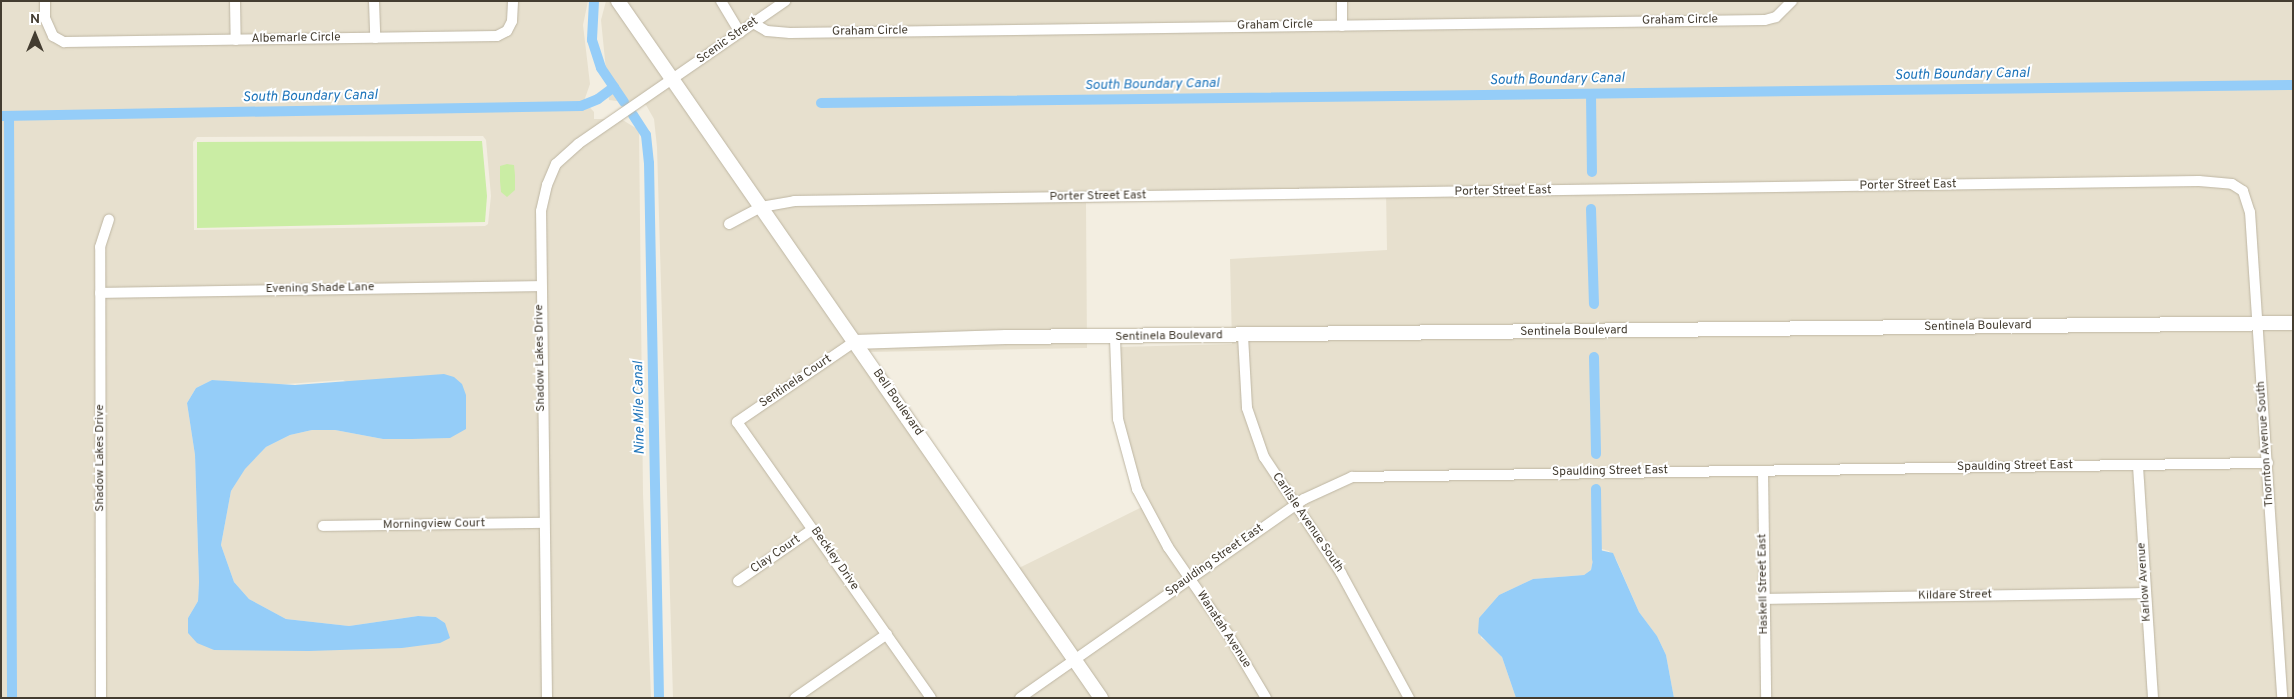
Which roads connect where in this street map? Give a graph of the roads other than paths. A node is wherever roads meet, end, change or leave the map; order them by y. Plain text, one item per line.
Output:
1 (45, 1) edge
2 (235, 1) edge
3 (374, 1) edge
4 (513, 1) edge
5 (618, 1) edge
6 (721, 1) edge
7 (785, 1) edge
8 (1342, 1) edge
9 (1792, 1) edge
10 (754, 23) junction
11 (1342, 26) junction
12 (740, 33) junction
13 (375, 38) junction
14 (236, 40) junction
15 (671, 79) junction
16 (2242, 192) joint
17 (761, 207) junction
18 (109, 219) dead end
19 (729, 224) dead end
20 (541, 286) junction
21 (100, 293) junction
22 (2293, 323) edge
23 (2257, 324) junction
24 (1243, 336) junction
25 (1115, 338) junction
26 (854, 342) junction
27 (736, 422) joint
28 (2268, 463) junction
29 (2138, 466) junction
30 (1763, 470) junction
31 (1295, 505) junction
32 (544, 524) junction
33 (323, 526) dead end
34 (813, 529) junction
35 (1190, 579) junction
36 (738, 581) dead end
37 (2146, 593) junction
38 (1764, 599) junction
39 (886, 634) junction
40 (1075, 658) junction
41 (101, 698) edge
42 (547, 698) edge
43 (795, 698) edge
44 (931, 698) edge
45 (1020, 698) edge
46 (1101, 698) edge
47 (1266, 698) edge
48 (1409, 698) edge
49 (1766, 698) edge
50 (2153, 698) edge
51 (2282, 698) edge

1 - 14 street, Albemarle Circle
2 - 14 street
3 - 13 street
4 - 13 street, Albemarle Circle
5 - 15 street, Bell Boulevard
6 - 12 street
7 - 10 street, Scenic Street
8 - 11 street
9 - 11 street, Graham Circle
10 - 11 street, Graham Circle
10 - 12 street, Scenic Street
12 - 15 street, Scenic Street
13 - 14 street, Albemarle Circle
15 - 17 street, Bell Boulevard
15 - 20 street, Shadow Lakes Drive
16 - 17 street, Porter Street East
16 - 23 street, Thornton Avenue South
17 - 19 street, Porter Street East
17 - 26 street, Bell Boulevard
18 - 21 street, Shadow Lakes Drive
20 - 21 street, Evening Shade Lane
20 - 32 street, Shadow Lakes Drive
21 - 41 street, Shadow Lakes Drive
22 - 23 street, Sentinela Boulevard
23 - 24 street, Sentinela Boulevard
23 - 28 street, Thornton Avenue South
24 - 25 street, Sentinela Boulevard
24 - 31 street, Carlisle Avenue South
25 - 26 street, Sentinela Boulevard
25 - 35 street, Wanatah Avenue
26 - 27 street, Sentinela Court
26 - 40 street, Bell Boulevard
27 - 34 street, Beckley Drive
28 - 29 street, Spaulding Street East
28 - 51 street, Thornton Avenue South
29 - 30 street, Spaulding Street East
29 - 37 street, Karlow Avenue
30 - 31 street, Spaulding Street East
30 - 38 street, Haskell Street East
31 - 35 street, Spaulding Street East
31 - 48 street, Carlisle Avenue South
32 - 33 street, Morningview Court
32 - 42 street, Shadow Lakes Drive
34 - 36 street, Clay Court
34 - 39 street, Beckley Drive
35 - 40 street, Spaulding Street East
35 - 47 street, Wanatah Avenue
37 - 38 street, Kildare Street
37 - 50 street, Karlow Avenue
38 - 49 street, Haskell Street East
39 - 43 street
39 - 44 street, Beckley Drive
40 - 45 street, Spaulding Street East
40 - 46 street, Bell Boulevard

